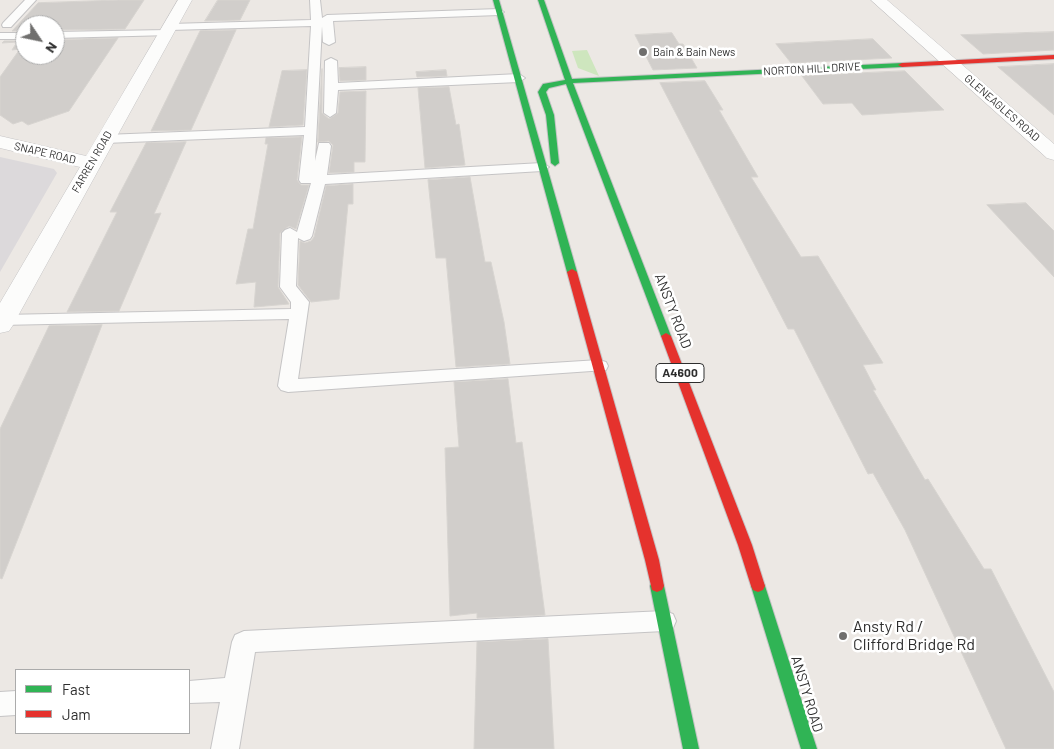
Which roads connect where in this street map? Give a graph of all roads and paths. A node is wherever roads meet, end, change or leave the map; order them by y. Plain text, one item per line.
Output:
1 (31, 0) edge
2 (185, 0) edge
3 (315, 0) edge
4 (496, 0) edge
5 (541, 0) edge
6 (878, 0) edge
7 (500, 12) junction
8 (324, 17) junction
9 (7, 25) dead end
10 (168, 30) junction
11 (65, 35) edge
12 (0, 36) edge
13 (15, 36) edge
14 (329, 43) dead end
15 (1054, 57) edge
16 (331, 61) dead end
17 (949, 62) junction
18 (519, 78) junction
19 (569, 81) junction
20 (332, 87) junction
21 (330, 113) dead end
22 (311, 131) junction
23 (105, 139) junction
24 (0, 142) edge
25 (324, 146) dead end
26 (1054, 154) edge
27 (91, 163) junction
28 (542, 167) junction
29 (313, 180) junction
30 (553, 204) junction
31 (299, 314) junction
32 (2, 323) edge
33 (599, 366) junction
34 (664, 621) junction
35 (236, 689) junction
36 (190, 692) edge
37 (15, 703) edge
38 (0, 704) edge
39 (225, 749) edge
40 (691, 749) edge
41 (809, 749) edge

1 - 9 lane
2 - 10 street, FARREN ROAD
3 - 8 lane
4 - 7 main road
5 - 19 main road, ANSTY ROAD / A4600
6 - 17 street, GLENEAGLES ROAD
7 - 8 lane
7 - 18 main road
8 - 10 lane
8 - 14 lane
8 - 22 lane
10 - 11 lane
10 - 23 street, FARREN ROAD
12 - 13 lane
15 - 17 main road, NORTON HILL DRIVE
16 - 20 lane
17 - 19 main road, NORTON HILL DRIVE
17 - 26 street, GLENEAGLES ROAD
18 - 20 lane
18 - 28 main road
19 - 30 main road, NORTON HILL DRIVE
19 - 41 main road, ANSTY ROAD / A4600
20 - 21 lane
22 - 23 lane
22 - 29 lane
23 - 27 street, FARREN ROAD
24 - 27 street, SNAPE ROAD
25 - 29 lane
27 - 32 street, FARREN ROAD
28 - 29 lane
28 - 30 main road
29 - 31 lane
30 - 33 main road
31 - 32 lane
31 - 33 lane
33 - 34 main road
34 - 35 lane
34 - 40 main road
35 - 36 lane
35 - 39 lane
37 - 38 lane

